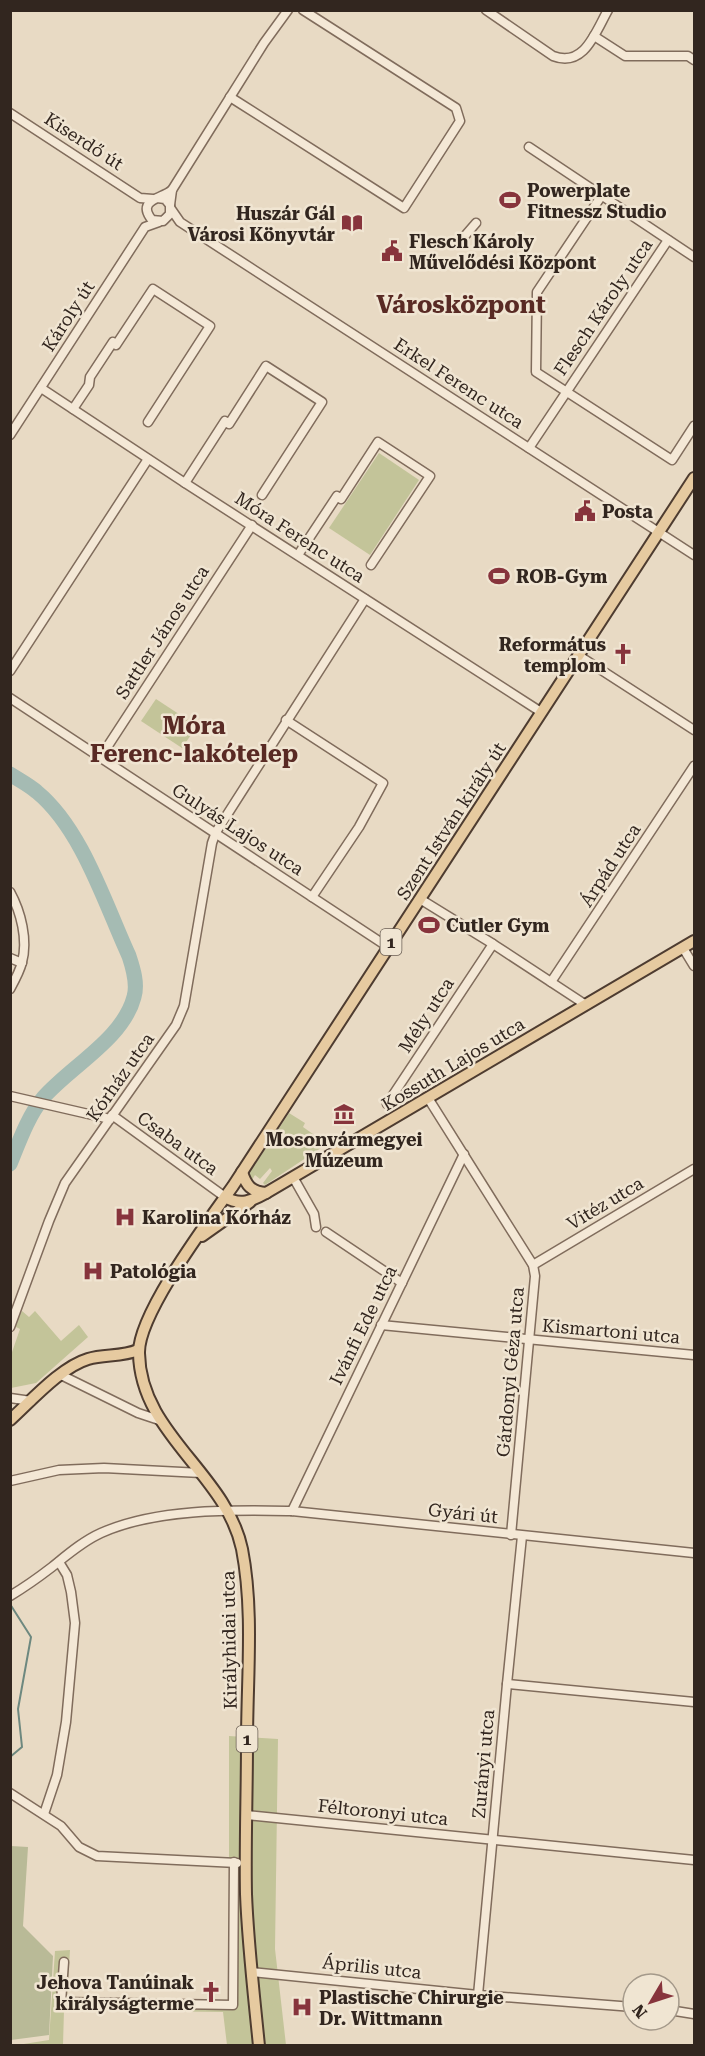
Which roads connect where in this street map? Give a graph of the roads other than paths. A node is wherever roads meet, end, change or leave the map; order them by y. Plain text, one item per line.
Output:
1 (288, 10) edge
2 (303, 10) edge
3 (486, 10) edge
4 (608, 10) edge
5 (594, 36) junction
6 (694, 60) edge
7 (230, 97) junction
8 (10, 113) edge
9 (529, 147) dead end
10 (172, 190) junction
11 (602, 195) junction
12 (140, 198) junction
13 (155, 198) junction
14 (171, 207) junction
15 (147, 211) junction
16 (161, 222) junction
17 (180, 222) junction
18 (476, 222) dead end
19 (144, 227) junction
20 (463, 238) dead end
21 (668, 240) junction
22 (694, 256) edge
23 (41, 388) junction
24 (567, 392) junction
25 (73, 409) junction
26 (148, 422) dead end
27 (694, 426) edge
28 (10, 435) edge
29 (529, 448) junction
30 (148, 459) junction
31 (694, 478) edge
32 (185, 483) junction
33 (262, 495) dead end
34 (252, 525) junction
35 (659, 532) junction
36 (298, 555) junction
37 (694, 555) edge
38 (371, 565) dead end
39 (365, 599) junction
40 (579, 655) junction
41 (10, 670) edge
42 (10, 698) edge
43 (541, 712) junction
44 (286, 720) junction
45 (694, 730) edge
46 (100, 758) junction
47 (694, 766) edge
48 (216, 832) junction
49 (10, 892) edge
50 (312, 897) junction
51 (420, 899) junction
52 (694, 941) edge
53 (493, 944) junction
54 (388, 947) junction
55 (683, 948) junction
56 (10, 957) edge
57 (22, 963) junction
58 (694, 966) edge
59 (551, 982) junction
60 (10, 989) edge
61 (586, 1005) junction
62 (10, 1096) edge
63 (428, 1098) junction
64 (387, 1104) dead end
65 (111, 1117) junction
66 (464, 1154) junction
67 (694, 1169) edge
68 (242, 1172) junction
69 (293, 1177) junction
70 (266, 1193) junction
71 (225, 1197) junction
72 (253, 1200) junction
73 (316, 1227) dead end
74 (326, 1232) dead end
75 (194, 1242) junction
76 (533, 1265) junction
77 (402, 1283) junction
78 (381, 1325) junction
79 (10, 1327) edge
80 (529, 1340) junction
81 (138, 1350) junction
82 (694, 1355) edge
83 (61, 1375) junction
84 (10, 1398) edge
85 (31, 1401) junction
86 (10, 1420) edge
87 (159, 1420) junction
88 (201, 1473) junction
89 (10, 1481) edge
90 (227, 1510) junction
91 (292, 1510) junction
92 (511, 1535) junction
93 (522, 1536) junction
94 (694, 1553) edge
95 (59, 1562) junction
96 (11, 1596) edge
97 (507, 1684) junction
98 (694, 1702) edge
99 (10, 1793) edge
100 (44, 1814) junction
101 (247, 1815) junction
102 (492, 1840) junction
103 (694, 1860) edge
104 (234, 1863) junction
105 (246, 1863) junction
106 (64, 1962) dead end
107 (251, 1972) junction
108 (478, 1995) junction
109 (621, 2006) edge
110 (259, 2046) edge

1 - 7 street
2 - 7 street
3 - 5 street
4 - 5 street
5 - 6 street
7 - 10 street
8 - 12 street, Kiserdő út
9 - 11 street, Flesch Károly utca
10 - 13 street
10 - 14 street
11 - 21 street, Flesch Károly utca
11 - 24 street, Flesch Károly utca
12 - 13 street, Kiserdő út
12 - 15 street, Kiserdő út
13 - 14 street
13 - 15 street
14 - 16 street
14 - 17 street, Erkel Ferenc utca
15 - 16 street
15 - 19 street
16 - 17 street, Erkel Ferenc utca
16 - 19 street
17 - 29 street, Erkel Ferenc utca
18 - 20 street
19 - 23 street, Károly út
21 - 22 street, Flesch Károly utca
21 - 24 street, Flesch Károly utca
23 - 25 street, Móra Ferenc utca
23 - 28 street, Károly út
24 - 27 street
24 - 29 street, Flesch Károly utca
25 - 26 street
25 - 30 street, Móra Ferenc utca
29 - 35 street, Erkel Ferenc utca
30 - 32 street, Móra Ferenc utca
30 - 41 street
31 - 35 main road, Szent István király út / 1
32 - 33 street
32 - 34 street, Móra Ferenc utca
34 - 36 street, Móra Ferenc utca
34 - 46 street, Sattler János utca
35 - 37 street, Erkel Ferenc utca
35 - 40 main road, Szent István király út / 1
36 - 38 street
36 - 39 street, Móra Ferenc utca
39 - 43 street, Móra Ferenc utca
39 - 44 street, Kórház utca
40 - 43 main road, Szent István király út / 1
40 - 45 street
42 - 46 street, Gulyás Lajos utca
43 - 51 main road, Szent István király út / 1
44 - 48 street, Kórház utca
44 - 50 street
46 - 48 street, Gulyás Lajos utca
47 - 59 street, Árpád utca
48 - 50 street, Gulyás Lajos utca
48 - 65 street, Kórház utca
49 - 57 street
50 - 54 street, Gulyás Lajos utca
51 - 53 street
51 - 54 main road, Szent István király út / 1
52 - 55 main road, Kossuth Lajos utca
53 - 59 street
53 - 64 street, Mély utca
54 - 68 main road, Szent István király út / 1
55 - 58 street
55 - 61 main road, Kossuth Lajos utca
56 - 57 street
57 - 60 street
59 - 61 street
61 - 63 main road, Kossuth Lajos utca
62 - 65 street, Csaba utca
63 - 66 street, Gárdonyi Géza utca
63 - 69 main road, Kossuth Lajos utca
65 - 71 street, Csaba utca
65 - 79 street, Kórház utca
66 - 76 street, Gárdonyi Géza utca
66 - 77 street, Ivánfi Ede utca
67 - 76 street, Vitéz utca
68 - 70 main road
68 - 71 main road, Szent István király út / 1
69 - 70 main road, Kossuth Lajos utca
69 - 73 street
70 - 72 main road, Kossuth Lajos utca
71 - 72 main road
71 - 75 main road, Szent István király út / 1
72 - 75 main road, Kossuth Lajos utca
74 - 77 street
75 - 81 main road, Királyhidai utca / 1
76 - 80 street, Gárdonyi Géza utca
77 - 78 street, Ivánfi Ede utca
78 - 80 street, Kismartoni utca
78 - 91 street, Ivánfi Ede utca
80 - 82 street, Kismartoni utca
80 - 92 street, Gárdonyi Géza utca
81 - 83 main road
81 - 87 main road, Királyhidai utca / 1
83 - 85 main road
83 - 87 street
84 - 85 street
85 - 86 main road
87 - 88 main road, Királyhidai utca / 1
88 - 89 street
88 - 90 main road, Királyhidai utca / 1
90 - 91 street, Gyári út
90 - 95 street, Gyári út
90 - 101 main road, Királyhidai utca / 1
91 - 92 street, Gyári út
92 - 93 street, Gyári út
93 - 94 street, Gyári út
93 - 97 street, Zurányi utca
95 - 96 street, Gyári út
95 - 100 street
97 - 98 street
97 - 102 street, Zurányi utca
99 - 100 street
100 - 104 street
101 - 102 street, Féltoronyi utca
101 - 105 main road, Királyhidai utca / 1
102 - 103 street, Féltoronyi utca
102 - 108 street, Zurányi utca
104 - 105 street
104 - 106 street
105 - 107 main road, Királyhidai utca / 1
107 - 108 street, Április utca
107 - 110 main road, Királyhidai utca / 1
108 - 109 street, Április utca

